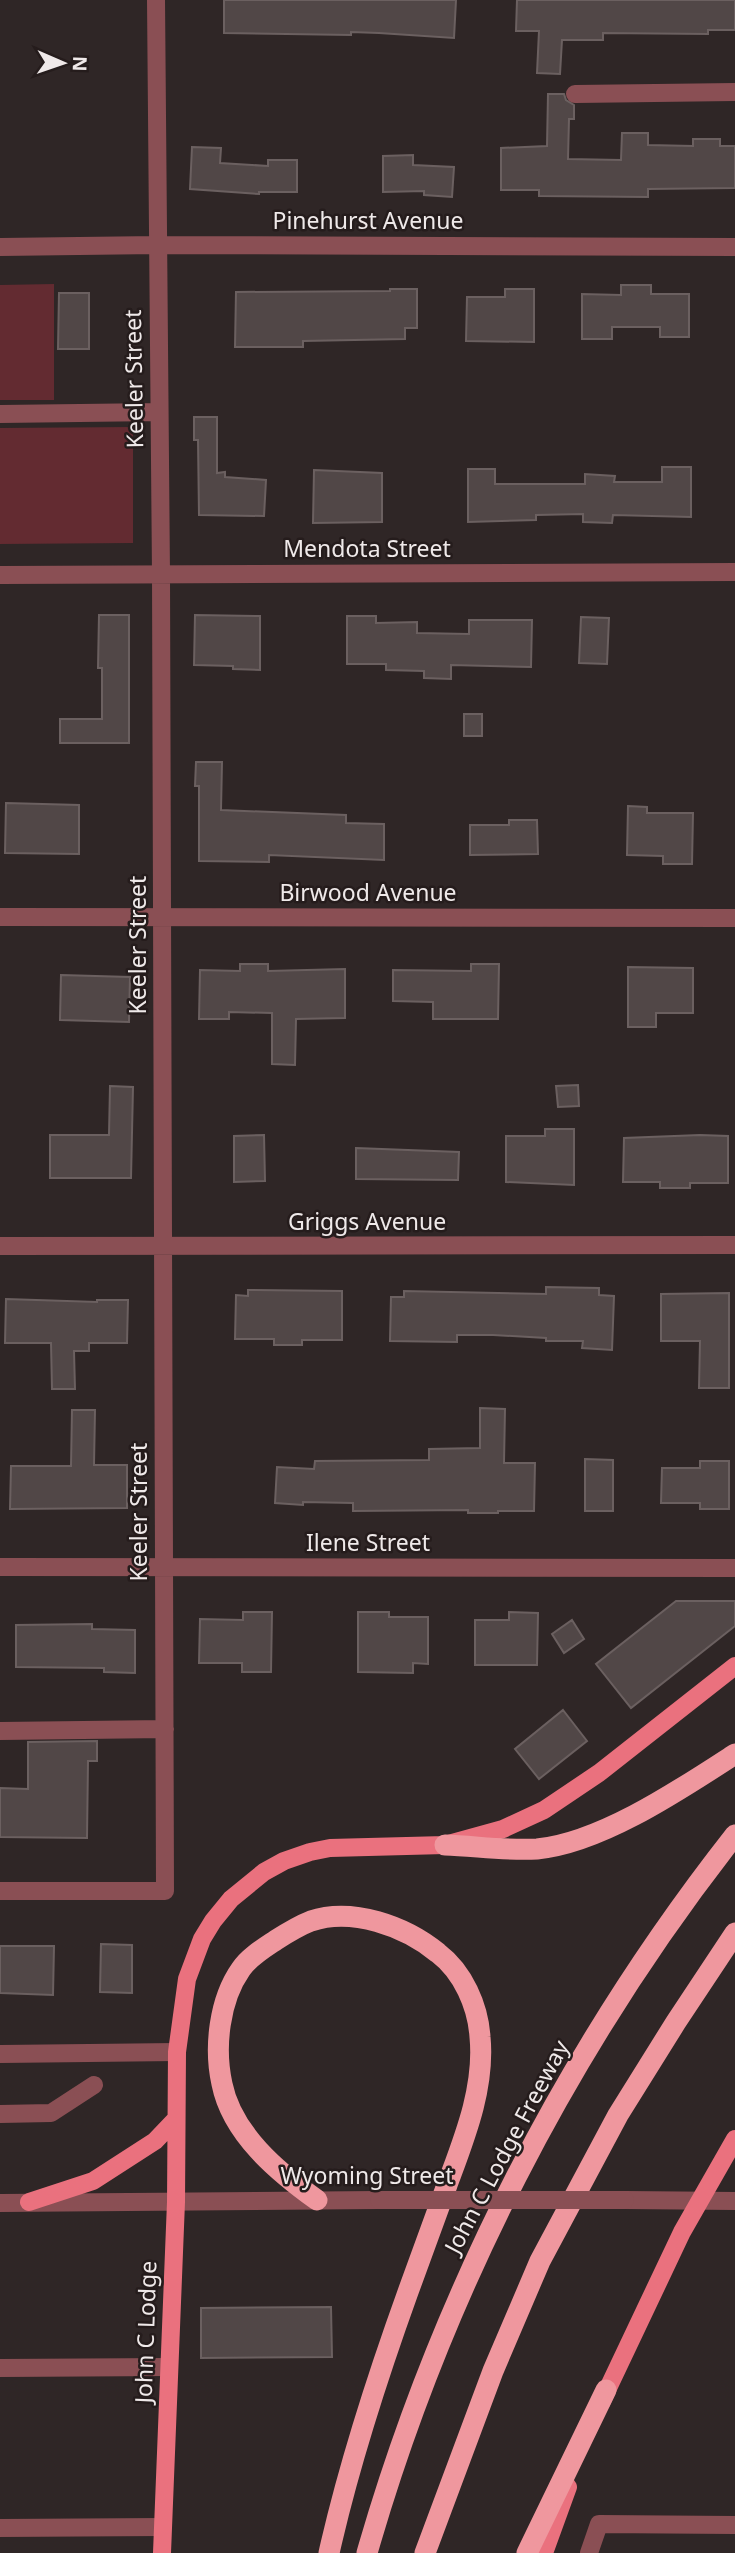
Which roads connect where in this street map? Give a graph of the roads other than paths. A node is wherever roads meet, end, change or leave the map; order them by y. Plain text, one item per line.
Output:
1 (156, 0) edge
2 (735, 92) edge
3 (575, 94) dead end
4 (157, 245) junction
5 (0, 247) edge
6 (735, 247) edge
7 (159, 412) junction
8 (0, 414) edge
9 (735, 572) edge
10 (0, 575) edge
11 (161, 575) junction
12 (0, 917) edge
13 (162, 917) junction
14 (735, 918) edge
15 (735, 1245) edge
16 (0, 1246) edge
17 (164, 1248) junction
18 (0, 1567) edge
19 (164, 1567) junction
20 (735, 1568) edge
21 (735, 1666) edge
22 (164, 1729) junction
23 (0, 1731) edge
24 (735, 1754) edge
25 (735, 1835) edge
26 (445, 1845) junction
27 (0, 1891) edge
28 (735, 1933) edge
29 (177, 2052) junction
30 (0, 2054) edge
31 (94, 2085) dead end
32 (0, 2115) edge
33 (176, 2116) junction
34 (735, 2139) edge
35 (317, 2200) junction
36 (701, 2201) junction
37 (735, 2201) edge
38 (29, 2202) junction
39 (176, 2202) junction
40 (0, 2203) edge
41 (169, 2367) junction
42 (0, 2368) edge
43 (606, 2390) junction
44 (735, 2525) edge
45 (162, 2527) junction
46 (0, 2528) edge
47 (162, 2553) edge
48 (329, 2553) edge
49 (367, 2553) edge
50 (425, 2553) edge
51 (527, 2553) edge
52 (544, 2553) edge
53 (589, 2553) edge

1 - 4 street, Keeler Street
2 - 3 street
4 - 5 street, Pinehurst Avenue
4 - 6 street, Pinehurst Avenue
4 - 7 street, Keeler Street
7 - 8 street
7 - 11 street, Keeler Street
9 - 11 street, Mendota Street
10 - 11 street, Mendota Street
11 - 13 street, Keeler Street
12 - 13 street, Birwood Avenue
13 - 14 street, Birwood Avenue
13 - 17 street, Keeler Street
15 - 17 street, Griggs Avenue
16 - 17 street, Griggs Avenue
17 - 19 street, Keeler Street
18 - 19 street, Ilene Street
19 - 20 street, Ilene Street
19 - 22 street, Keeler Street
21 - 26 main road, John C Lodge
22 - 23 street
22 - 27 street, Keeler Street
24 - 26 highway
25 - 49 highway, John C Lodge Freeway
26 - 29 main road, John C Lodge
28 - 50 highway
29 - 30 street
29 - 33 main road, John C Lodge
31 - 32 street
33 - 38 main road
33 - 39 main road, John C Lodge
34 - 36 main road
35 - 36 street, Wyoming Street, bridge
35 - 39 street, Wyoming Street
35 - 48 highway
36 - 37 street, Wyoming Street
36 - 43 main road
38 - 39 street, Wyoming Street
38 - 40 street, Wyoming Street
39 - 41 main road, John C Lodge
41 - 42 street
41 - 45 main road, John C Lodge
43 - 51 highway
43 - 52 main road
44 - 53 street
45 - 46 street
45 - 47 main road, John C Lodge

